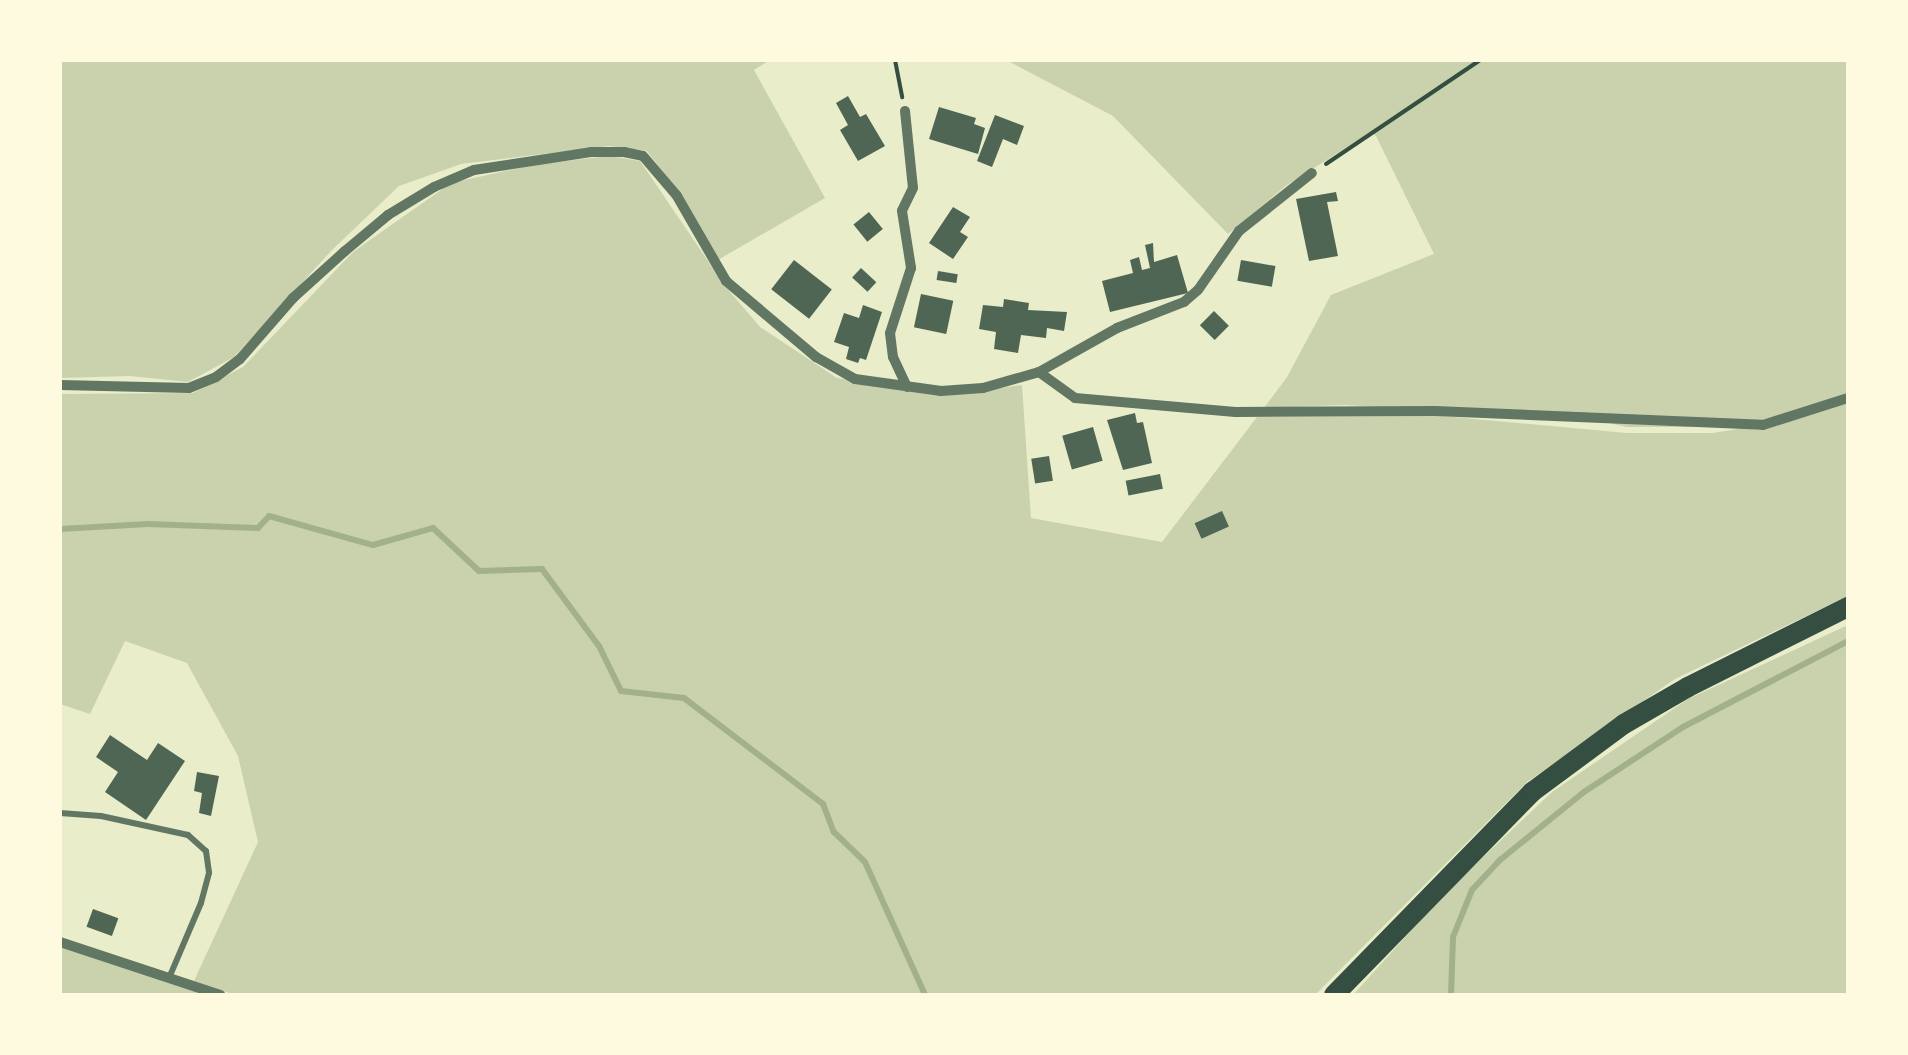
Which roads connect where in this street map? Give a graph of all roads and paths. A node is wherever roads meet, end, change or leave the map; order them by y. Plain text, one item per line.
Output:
1 (895, 60) edge
2 (1480, 60) edge
3 (905, 111) joint
4 (1312, 173) joint
5 (1039, 372) junction
6 (60, 385) edge
7 (908, 387) junction
8 (1848, 398) edge
9 (1848, 608) edge
10 (60, 813) edge
11 (60, 942) edge
12 (169, 978) junction
13 (220, 995) edge
14 (1334, 995) edge

1 - 3 path
2 - 4 path
3 - 7 street
4 - 5 street
5 - 7 street
5 - 8 street
6 - 7 street
9 - 14 main road
10 - 12 lane
11 - 12 street
12 - 13 street

